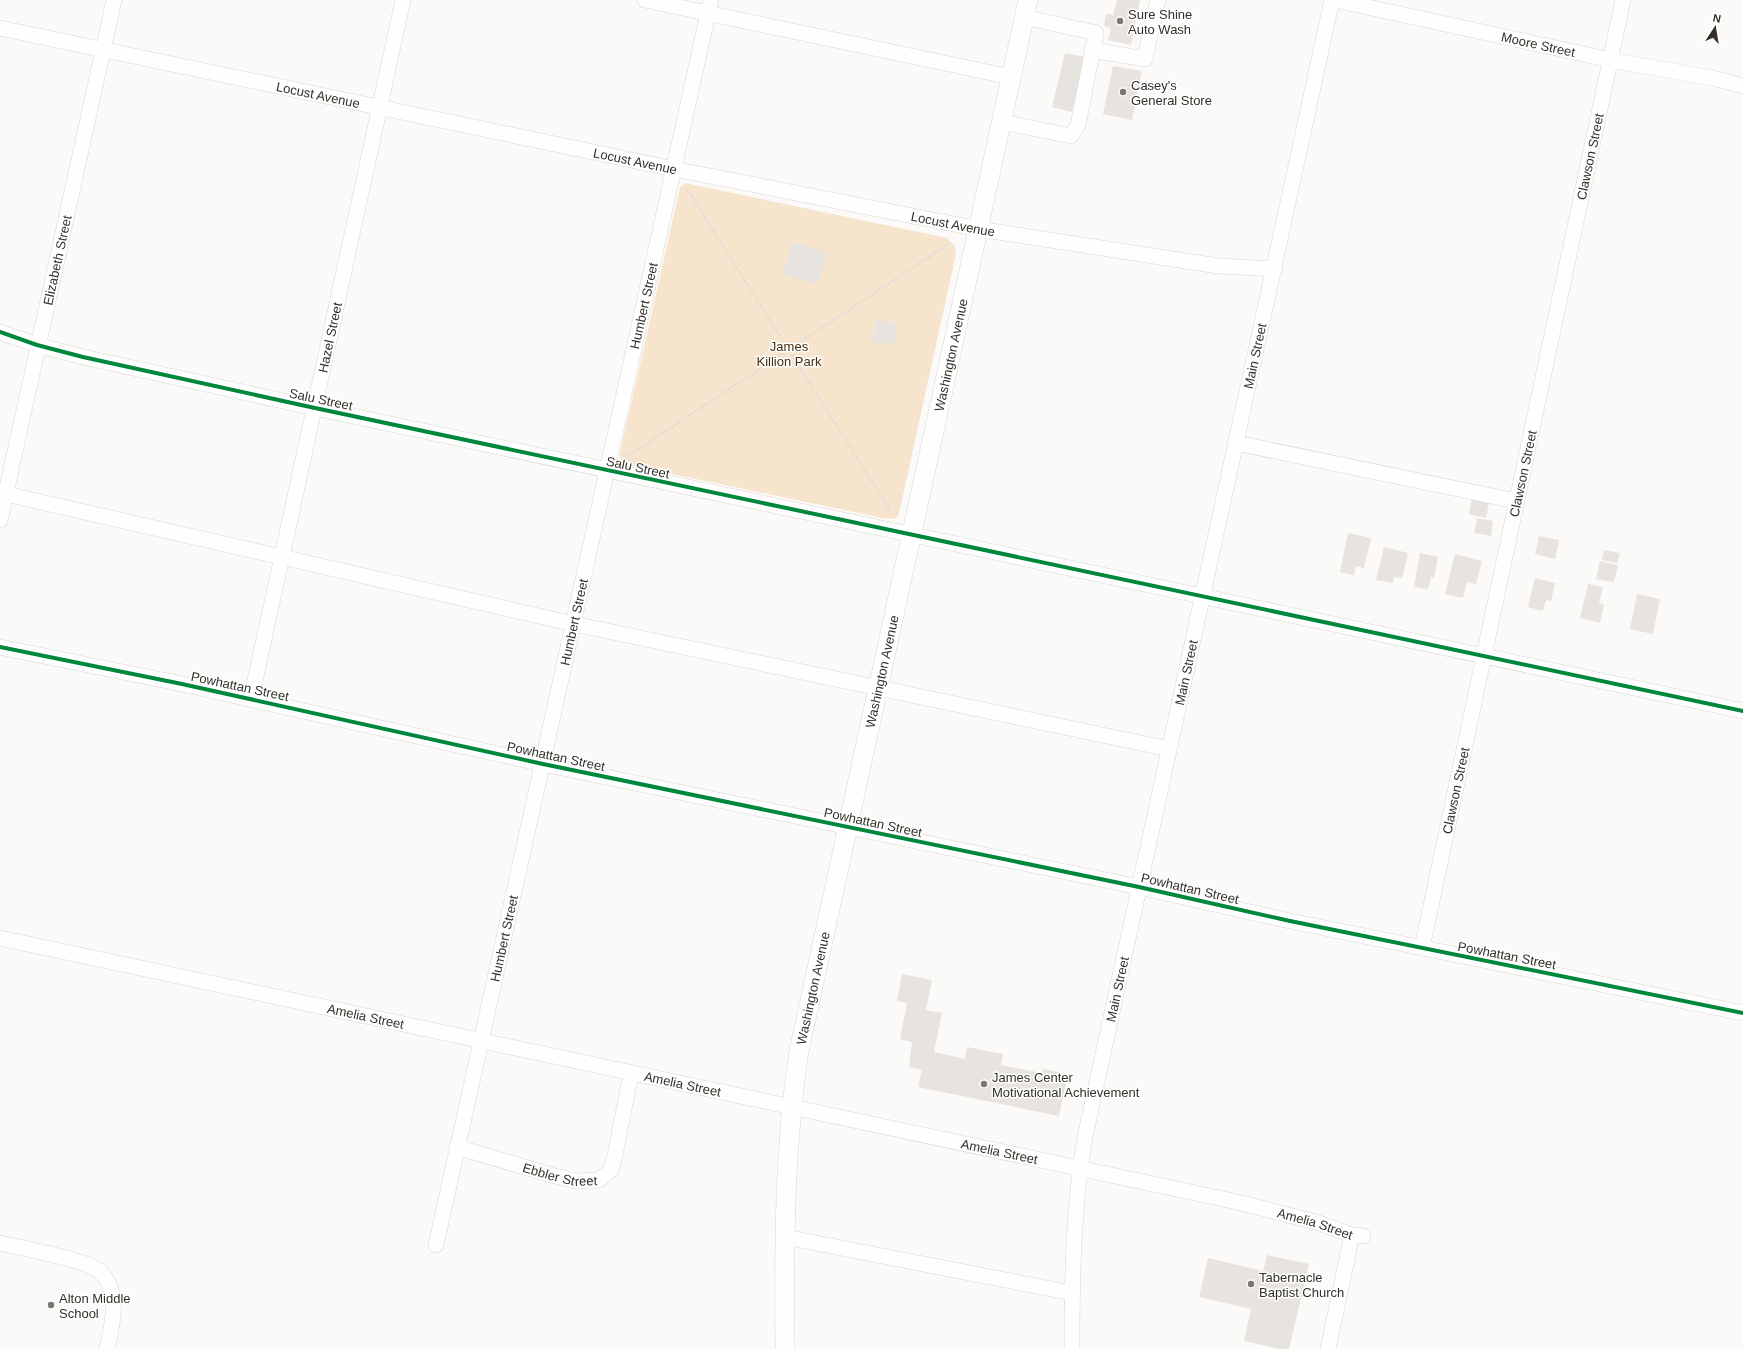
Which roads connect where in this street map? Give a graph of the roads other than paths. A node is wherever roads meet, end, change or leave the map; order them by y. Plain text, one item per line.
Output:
1 (114, 0) edge
2 (403, 0) edge
3 (645, 0) edge
4 (1158, 0) edge
5 (1334, 0) edge
6 (1623, 0) edge
7 (710, 7) edge
8 (1026, 9) edge
9 (0, 28) edge
10 (102, 49) junction
11 (1092, 50) junction
12 (1611, 60) junction
13 (1012, 77) junction
14 (1743, 86) edge
15 (381, 108) junction
16 (1002, 122) junction
17 (674, 168) junction
18 (979, 229) junction
19 (1275, 268) junction
20 (0, 332) edge
21 (37, 345) junction
22 (315, 408) junction
23 (1236, 443) junction
24 (608, 471) junction
25 (6, 494) junction
26 (1516, 501) junction
27 (0, 520) edge
28 (912, 536) junction
29 (282, 559) junction
30 (1202, 597) junction
31 (574, 624) junction
32 (0, 647) edge
33 (1482, 657) junction
34 (879, 688) junction
35 (251, 699) junction
36 (1743, 711) edge
37 (1169, 749) junction
38 (544, 764) junction
39 (848, 827) junction
40 (1139, 887) junction
41 (0, 938) edge
42 (1422, 948) junction
43 (1743, 1013) edge
44 (481, 1041) junction
45 (631, 1074) junction
46 (791, 1108) junction
47 (457, 1147) junction
48 (1080, 1168) junction
49 (785, 1237) junction
50 (0, 1243) edge
51 (436, 1245) dead end
52 (1072, 1293) junction
53 (107, 1349) edge
54 (785, 1349) edge
55 (1072, 1349) edge
56 (1328, 1349) edge

1 - 10 street, Elizabeth Street
2 - 15 street, Hazel Street
3 - 7 street
4 - 11 street
5 - 12 street, Moore Street
5 - 19 street, Main Street
6 - 12 street, Clawson Street
7 - 13 street
7 - 17 street, Humbert Street
8 - 11 street
8 - 13 main road, Washington Avenue
9 - 10 street, Locust Avenue
10 - 15 street, Locust Avenue
10 - 21 street, Elizabeth Street
11 - 16 street
12 - 14 street, Moore Street
12 - 26 street, Clawson Street
13 - 16 main road, Washington Avenue
15 - 17 street, Locust Avenue
15 - 22 street, Hazel Street
16 - 18 main road, Washington Avenue
17 - 18 street, Locust Avenue
17 - 24 street, Humbert Street
18 - 19 street, Locust Avenue
18 - 28 main road, Washington Avenue
19 - 23 street, Main Street
20 - 21 street, Salu Street
21 - 22 street, Salu Street
21 - 25 street, Elizabeth Street
22 - 24 street, Salu Street
22 - 29 street, Hazel Street
23 - 26 street
23 - 30 street, Main Street
24 - 28 street, Salu Street
24 - 31 street, Humbert Street
25 - 27 street, Elizabeth Street
25 - 29 street
26 - 33 street, Clawson Street
28 - 30 street, Salu Street
28 - 34 main road, Washington Avenue
29 - 31 street
29 - 35 street, Hazel Street
30 - 33 street, Salu Street
30 - 37 street, Main Street
31 - 34 street
31 - 38 street, Humbert Street
32 - 35 street, Powhattan Street
33 - 36 street, Salu Street
33 - 42 street, Clawson Street
34 - 37 street
34 - 39 main road, Washington Avenue
35 - 38 street, Powhattan Street
37 - 40 street, Main Street
38 - 39 street, Powhattan Street
38 - 44 street, Humbert Street
39 - 40 street, Powhattan Street
39 - 46 main road, Washington Avenue
40 - 42 street, Powhattan Street
40 - 48 street, Main Street
41 - 44 street, Amelia Street
42 - 43 street, Powhattan Street
44 - 45 street, Amelia Street
44 - 47 street, Humbert Street
45 - 46 street, Amelia Street
45 - 47 street, Ebbler Street
46 - 48 street, Amelia Street
46 - 49 main road, Washington Avenue
47 - 51 street, Humbert Street
48 - 52 street, Main Street
48 - 56 street, Amelia Street
49 - 52 street
49 - 54 main road, Washington Avenue
50 - 53 street
52 - 55 street, Main Street

